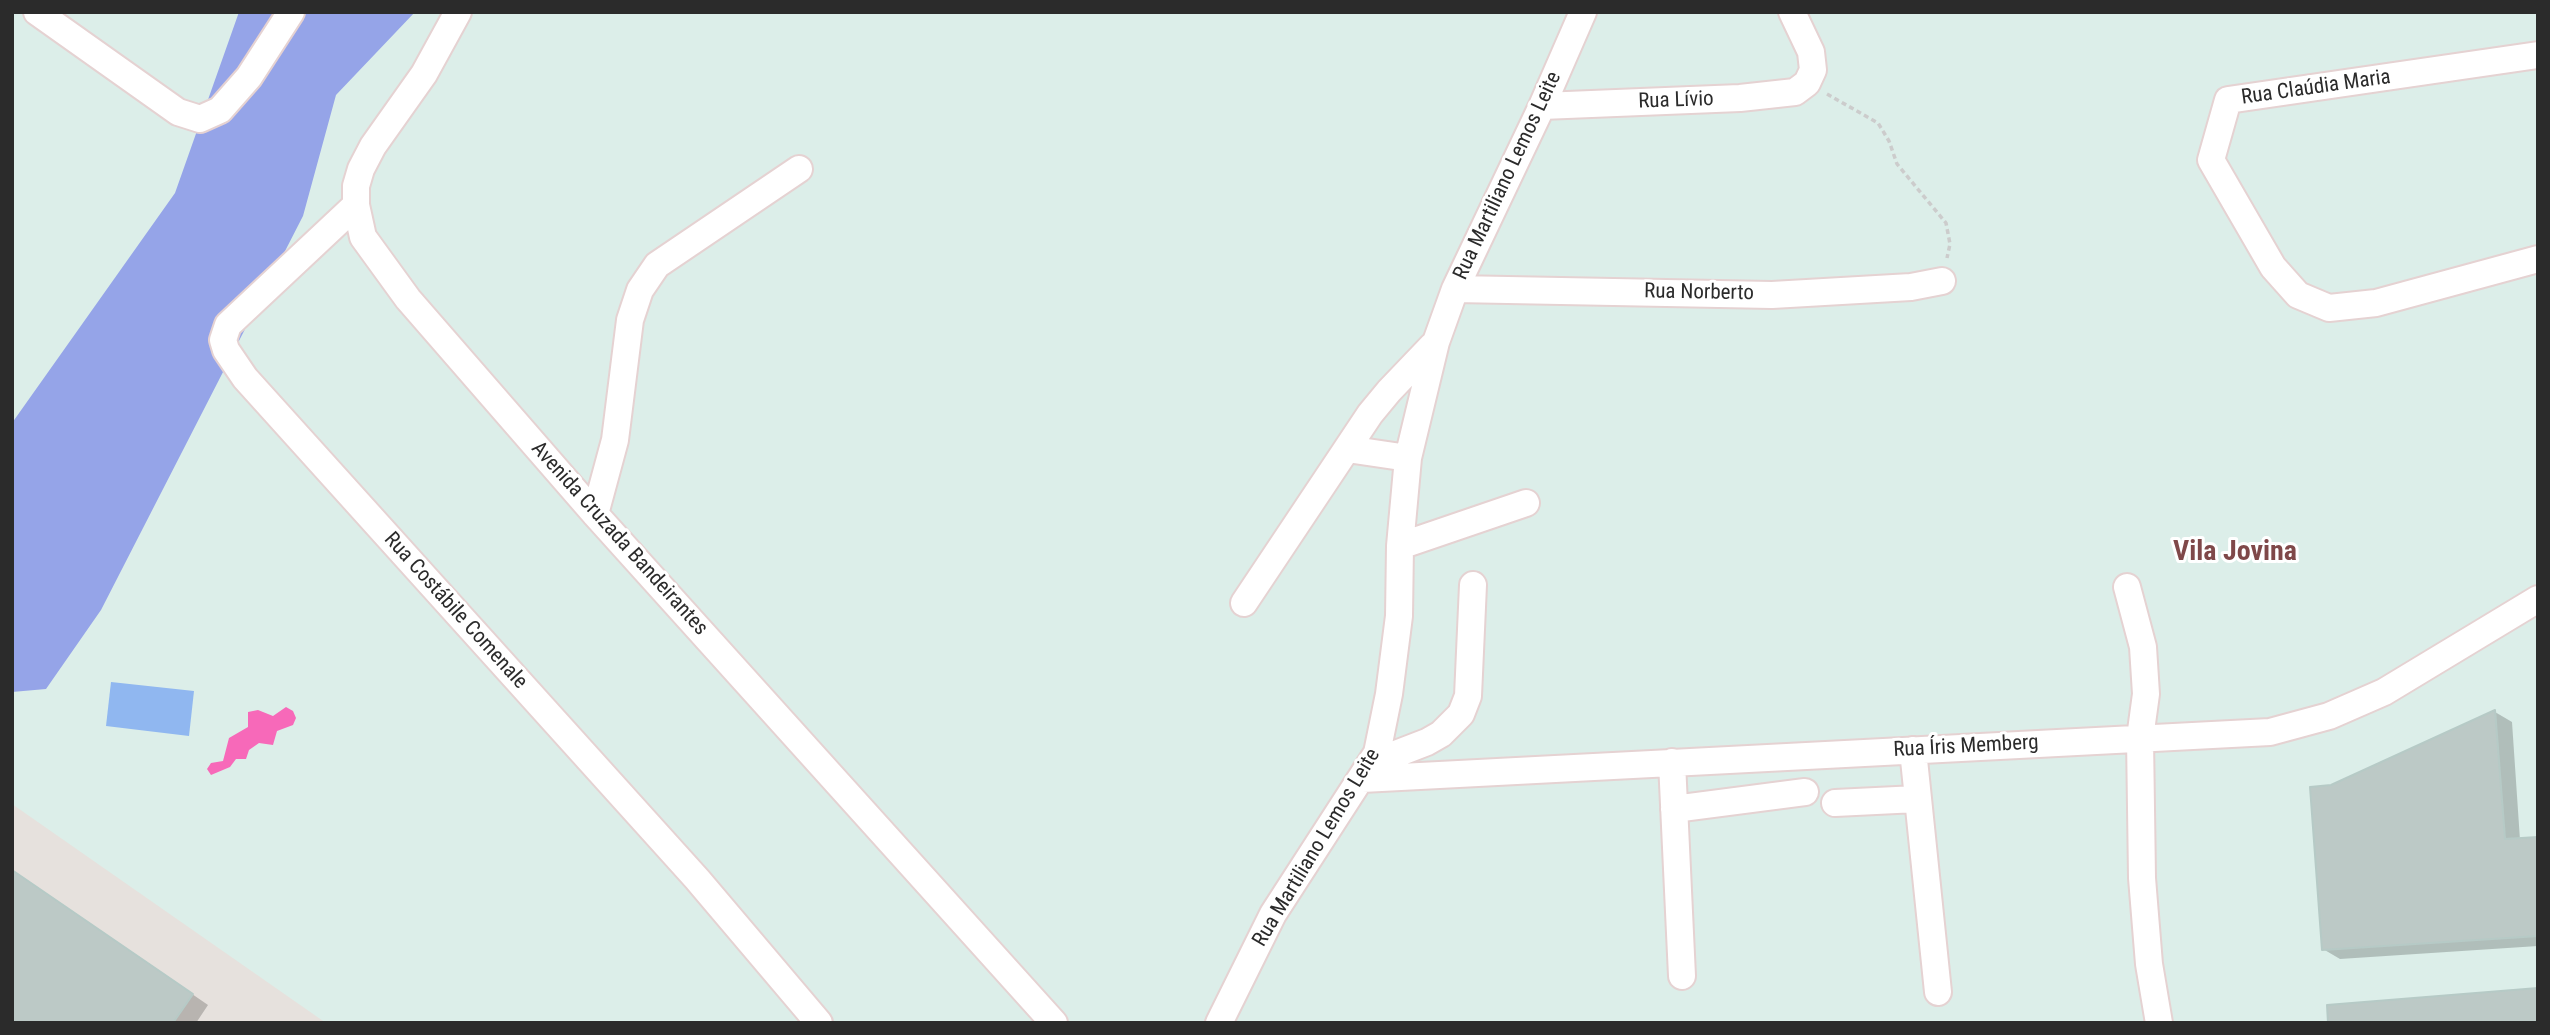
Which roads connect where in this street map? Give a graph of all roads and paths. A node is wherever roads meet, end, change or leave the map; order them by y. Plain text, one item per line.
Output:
1 (37, 12) edge
2 (291, 12) edge
3 (458, 12) edge
4 (1583, 12) edge
5 (1792, 12) edge
6 (2538, 55) edge
7 (1807, 83) junction
8 (1542, 106) junction
9 (799, 169) dead end
10 (356, 205) junction
11 (2538, 259) edge
12 (1942, 281) joint
13 (1455, 289) junction
14 (1436, 342) junction
15 (1347, 449) junction
16 (1408, 457) junction
17 (1527, 503) dead end
18 (595, 514) junction
19 (1400, 546) junction
20 (1474, 585) dead end
21 (2127, 587) dead end
22 (2538, 599) edge
23 (1244, 603) dead end
24 (2140, 738) junction
25 (1913, 750) junction
26 (1672, 762) junction
27 (1366, 772) junction
28 (1805, 792) dead end
29 (1917, 799) junction
30 (1835, 803) dead end
31 (1674, 809) junction
32 (1682, 976) dead end
33 (1938, 992) dead end
34 (819, 1023) edge
35 (1055, 1023) edge
36 (1219, 1023) edge
37 (2160, 1023) edge

1 - 2 street
3 - 10 street, Avenida Cruzada Bandeirantes
4 - 8 street, Rua Martiliano Lemos Leite
5 - 7 street
6 - 11 street, Rua Claúdia Maria
7 - 8 street, Rua Lívio
7 - 12 path
8 - 13 street, Rua Martiliano Lemos Leite
9 - 18 street
10 - 18 street, Avenida Cruzada Bandeirantes
10 - 34 street, Rua Costábile Comenale
12 - 13 street, Rua Norberto
13 - 14 street, Rua Martiliano Lemos Leite
14 - 15 street, Rua Martiliano Lemos Leite
14 - 16 street, Rua Martiliano Lemos Leite
15 - 16 street
15 - 23 street, Rua Martiliano Lemos Leite
16 - 19 street, Rua Martiliano Lemos Leite
17 - 19 street
18 - 35 street, Avenida Cruzada Bandeirantes
19 - 27 street, Rua Martiliano Lemos Leite
20 - 27 street
21 - 24 street
22 - 24 street, Rua Íris Memberg
24 - 25 street, Rua Íris Memberg
24 - 37 street
25 - 26 street, Rua Íris Memberg
25 - 29 street
26 - 27 street, Rua Íris Memberg
26 - 31 street
27 - 36 street, Rua Martiliano Lemos Leite
28 - 31 street
29 - 30 street
29 - 33 street
31 - 32 street

